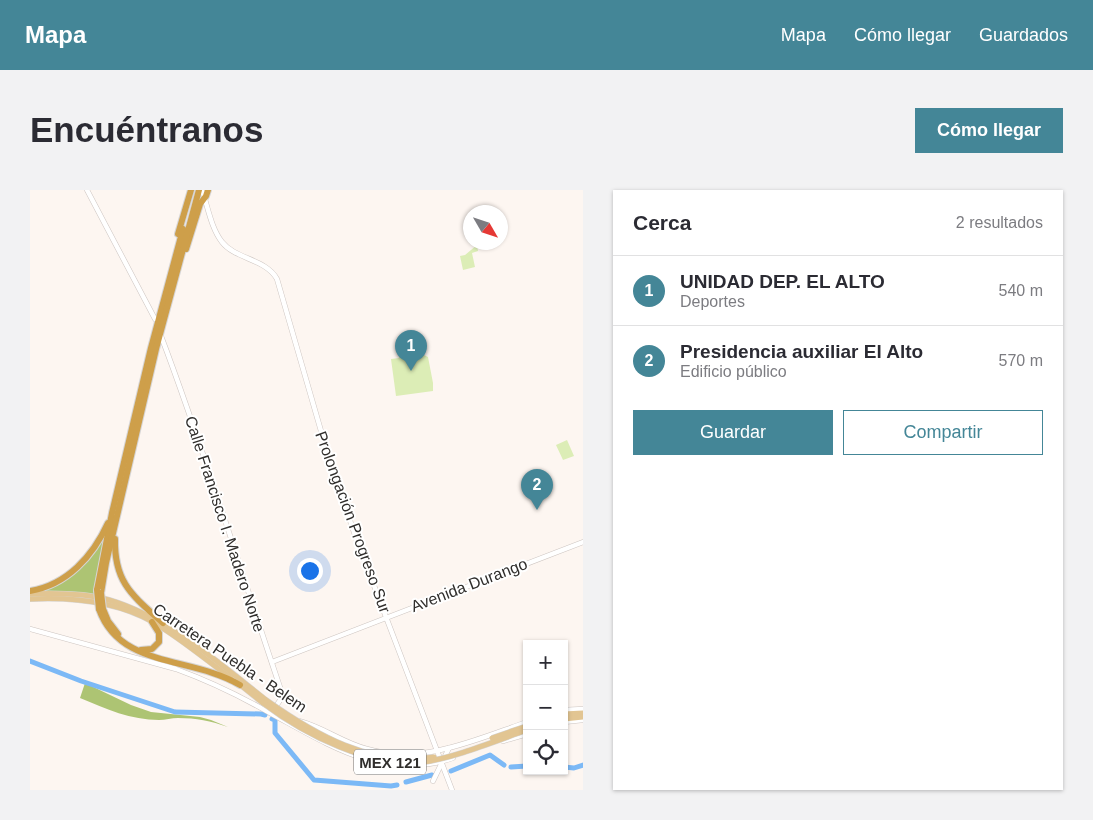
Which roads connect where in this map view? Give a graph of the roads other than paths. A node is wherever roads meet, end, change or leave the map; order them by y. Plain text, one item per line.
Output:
1 (87, 190) edge
2 (191, 190) edge
3 (199, 190) edge
4 (208, 190) edge
5 (205, 198) junction
6 (193, 204) junction
7 (174, 259) junction
8 (172, 286) junction
9 (155, 319) dead end
10 (161, 336) dead end
11 (112, 513) junction
12 (115, 527) junction
13 (583, 542) edge
14 (99, 591) junction
15 (30, 592) edge
16 (30, 599) edge
17 (101, 609) junction
18 (387, 617) junction
19 (152, 622) junction
20 (163, 623) junction
21 (30, 630) edge
22 (272, 662) junction
23 (240, 685) junction
24 (264, 701) junction
25 (272, 711) junction
26 (568, 711) edge
27 (568, 714) edge
28 (582, 715) edge
29 (568, 719) edge
30 (298, 720) junction
31 (523, 723) edge
32 (523, 727) edge
33 (523, 733) edge
34 (523, 733) edge
35 (463, 744) junction
36 (449, 748) junction
37 (438, 751) junction
38 (382, 752) junction
39 (429, 753) junction
40 (466, 753) junction
41 (401, 754) junction
42 (444, 756) junction
43 (435, 757) junction
44 (450, 759) junction
45 (442, 762) junction
46 (381, 763) junction
47 (432, 764) junction
48 (396, 765) junction
49 (433, 781) dead end
50 (452, 790) edge

1 - 9 street
2 - 7 highway
3 - 5 street
3 - 6 highway
4 - 5 highway
5 - 8 highway
5 - 18 street, Prolongación Progreso Sur
6 - 7 highway
6 - 8 highway
7 - 11 highway
8 - 12 highway
10 - 22 street, Calle Francisco I. Madero Norte
11 - 14 highway
11 - 15 highway
12 - 14 highway
12 - 20 highway
13 - 18 street, Avenida Durango
14 - 17 highway, bridge
15 - 20 main road, Carretera Puebla - Belem / MEX 121
16 - 19 main road, Carretera Puebla - Belem / MEX 121
17 - 19 highway
17 - 23 highway
18 - 22 street, Avenida Durango
18 - 37 street, Prolongación Progreso Sur
19 - 23 main road, Carretera Puebla - Belem / MEX 121
20 - 24 main road, Carretera Puebla - Belem / MEX 121
21 - 25 street
22 - 25 street, Calle Francisco I. Madero Norte
23 - 24 main road, Carretera Puebla - Belem / MEX 121
24 - 30 main road, Carretera Puebla - Belem / MEX 121, bridge
24 - 33 main road, Carretera Puebla - Belem / MEX 121, bridge
25 - 46 street
26 - 28 street
27 - 28 main road
28 - 29 main road
30 - 32 main road, Carretera Puebla - Belem / MEX 121, bridge
30 - 38 street, Carretera Puebla - Belem
31 - 35 street, Carretera Puebla - Belem
34 - 40 street
35 - 36 street, Carretera Puebla - Belem
35 - 40 street
36 - 37 street, Carretera Puebla - Belem
36 - 42 street
37 - 39 street, Carretera Puebla - Belem
37 - 42 street
37 - 43 street
37 - 45 street, Prolongación Progreso Sur
38 - 41 street, Carretera Puebla - Belem
38 - 46 street
39 - 41 street, Carretera Puebla - Belem
39 - 43 street
40 - 44 street
41 - 48 street
42 - 44 street
42 - 45 street
43 - 45 street
43 - 47 street
44 - 45 street
45 - 47 street
45 - 49 street
45 - 50 street, Prolongación Progreso Sur
46 - 48 street
47 - 48 street

